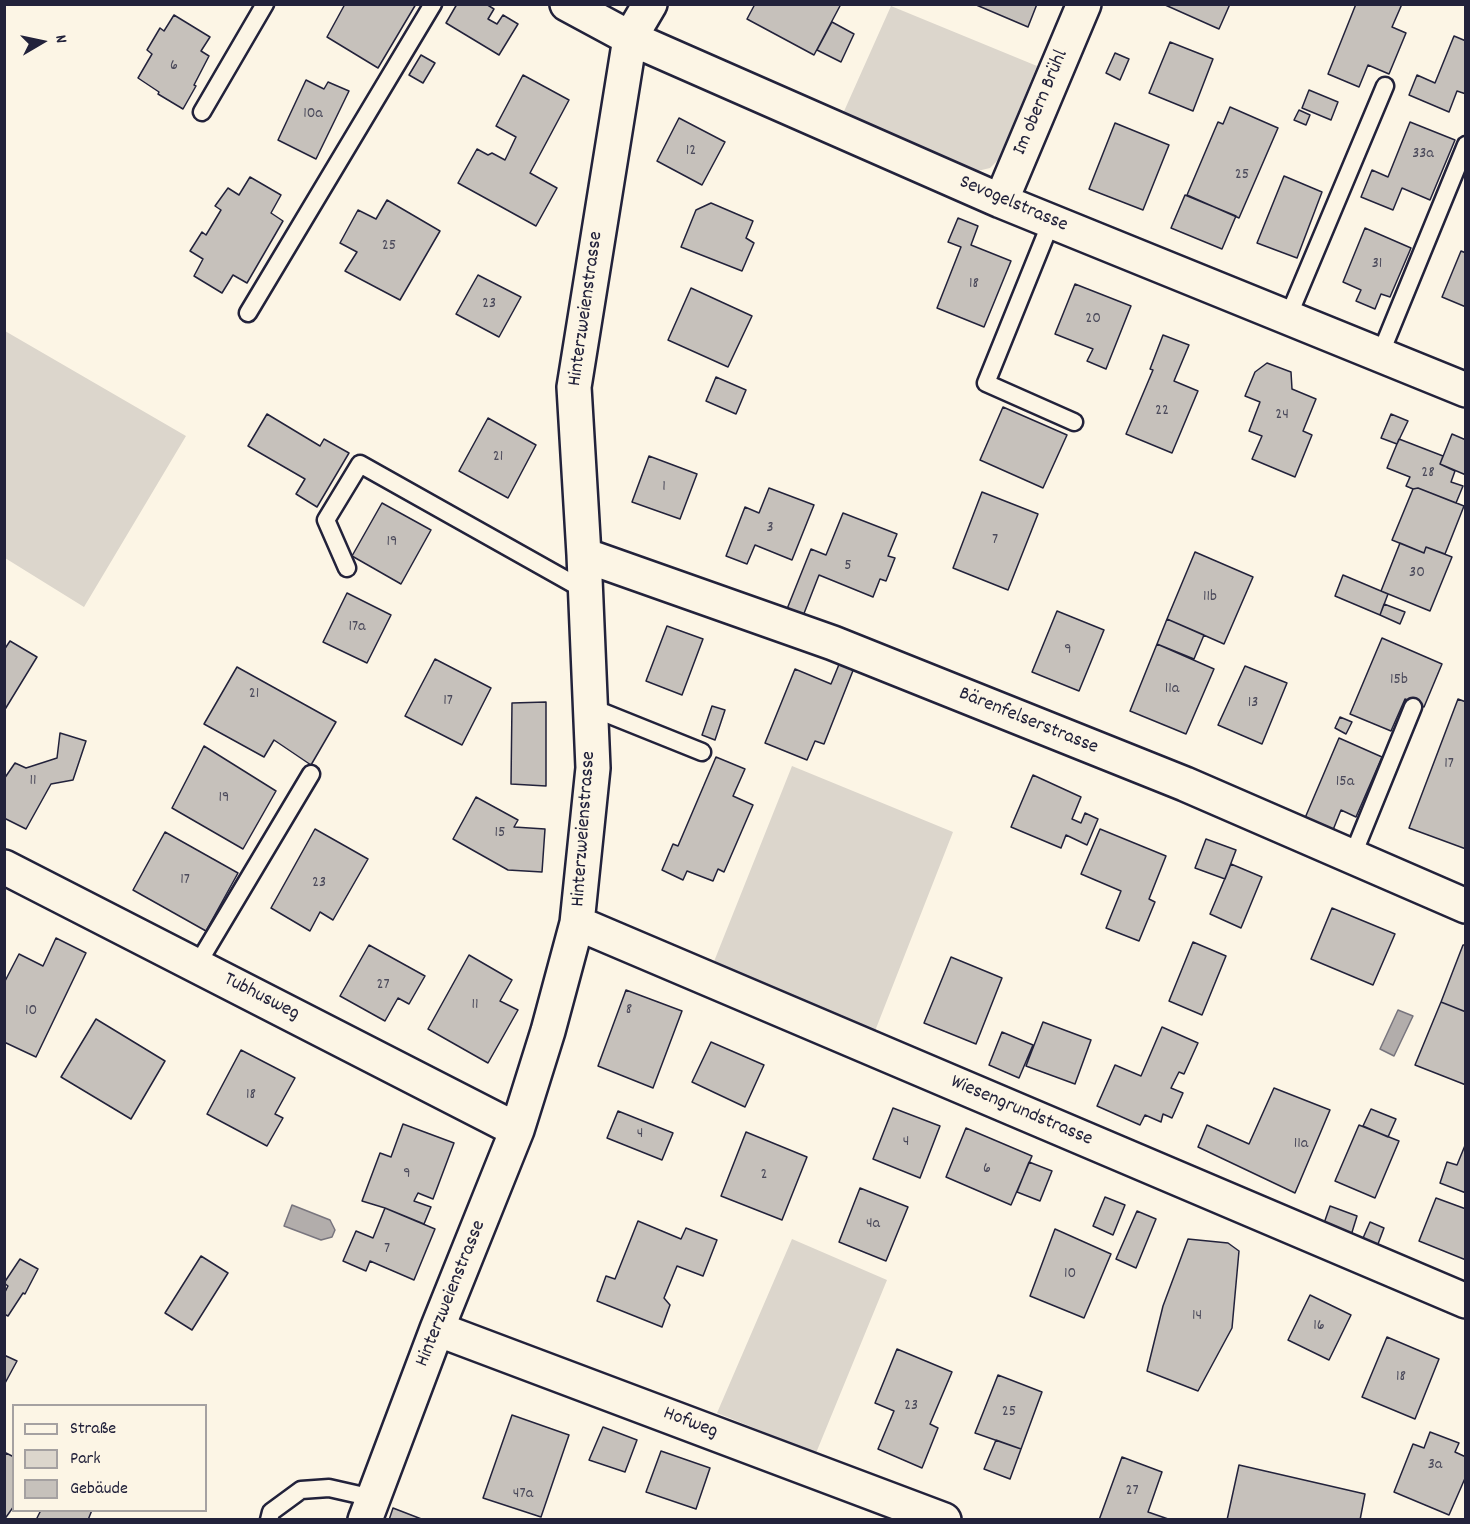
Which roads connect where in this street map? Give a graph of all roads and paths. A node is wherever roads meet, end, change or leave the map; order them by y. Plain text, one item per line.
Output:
1 (265, 4) edge
2 (433, 4) edge
3 (567, 4) edge
4 (650, 4) edge
5 (1084, 4) edge
6 (630, 38) junction
7 (1385, 86) dead end
8 (202, 112) dead end
9 (1466, 145) edge
10 (1001, 201) junction
11 (1051, 222) junction
12 (248, 313) dead end
13 (1288, 317) junction
14 (1380, 355) junction
15 (1466, 390) edge
16 (1074, 422) dead end
17 (584, 555) junction
18 (347, 568) dead end
19 (586, 591) junction
20 (590, 707) junction
21 (1413, 707) dead end
22 (702, 752) dead end
23 (311, 774) dead end
24 (1352, 857) junction
25 (4, 867) edge
26 (1466, 906) edge
27 (577, 923) junction
28 (197, 966) junction
29 (517, 1130) junction
30 (1466, 1301) edge
31 (437, 1329) junction
32 (369, 1509) edge
33 (269, 1520) edge
34 (944, 1520) edge

1 - 8 lane
2 - 12 lane
3 - 6 street, Sevogelstrasse
4 - 6 street, Hinterzweienstrasse
5 - 10 street, Im obern Brühl
6 - 10 street, Sevogelstrasse
6 - 17 street, Hinterzweienstrasse
7 - 13 lane
9 - 14 lane
10 - 11 street, Sevogelstrasse
11 - 13 street, Sevogelstrasse
11 - 16 lane
13 - 14 street, Sevogelstrasse
14 - 15 street, Sevogelstrasse
17 - 19 street, Hinterzweienstrasse
17 - 24 street, Bärenfelserstrasse
18 - 19 lane
19 - 20 street, Hinterzweienstrasse
20 - 22 lane
20 - 27 street, Hinterzweienstrasse
21 - 24 lane
23 - 28 lane
24 - 26 street, Bärenfelserstrasse
25 - 28 street, Tubhusweg
27 - 29 street, Hinterzweienstrasse
27 - 30 street, Wiesengrundstrasse
28 - 29 street, Tubhusweg
29 - 31 street, Hinterzweienstrasse
31 - 32 street, Hinterzweienstrasse
31 - 34 street, Hofweg
32 - 33 lane

